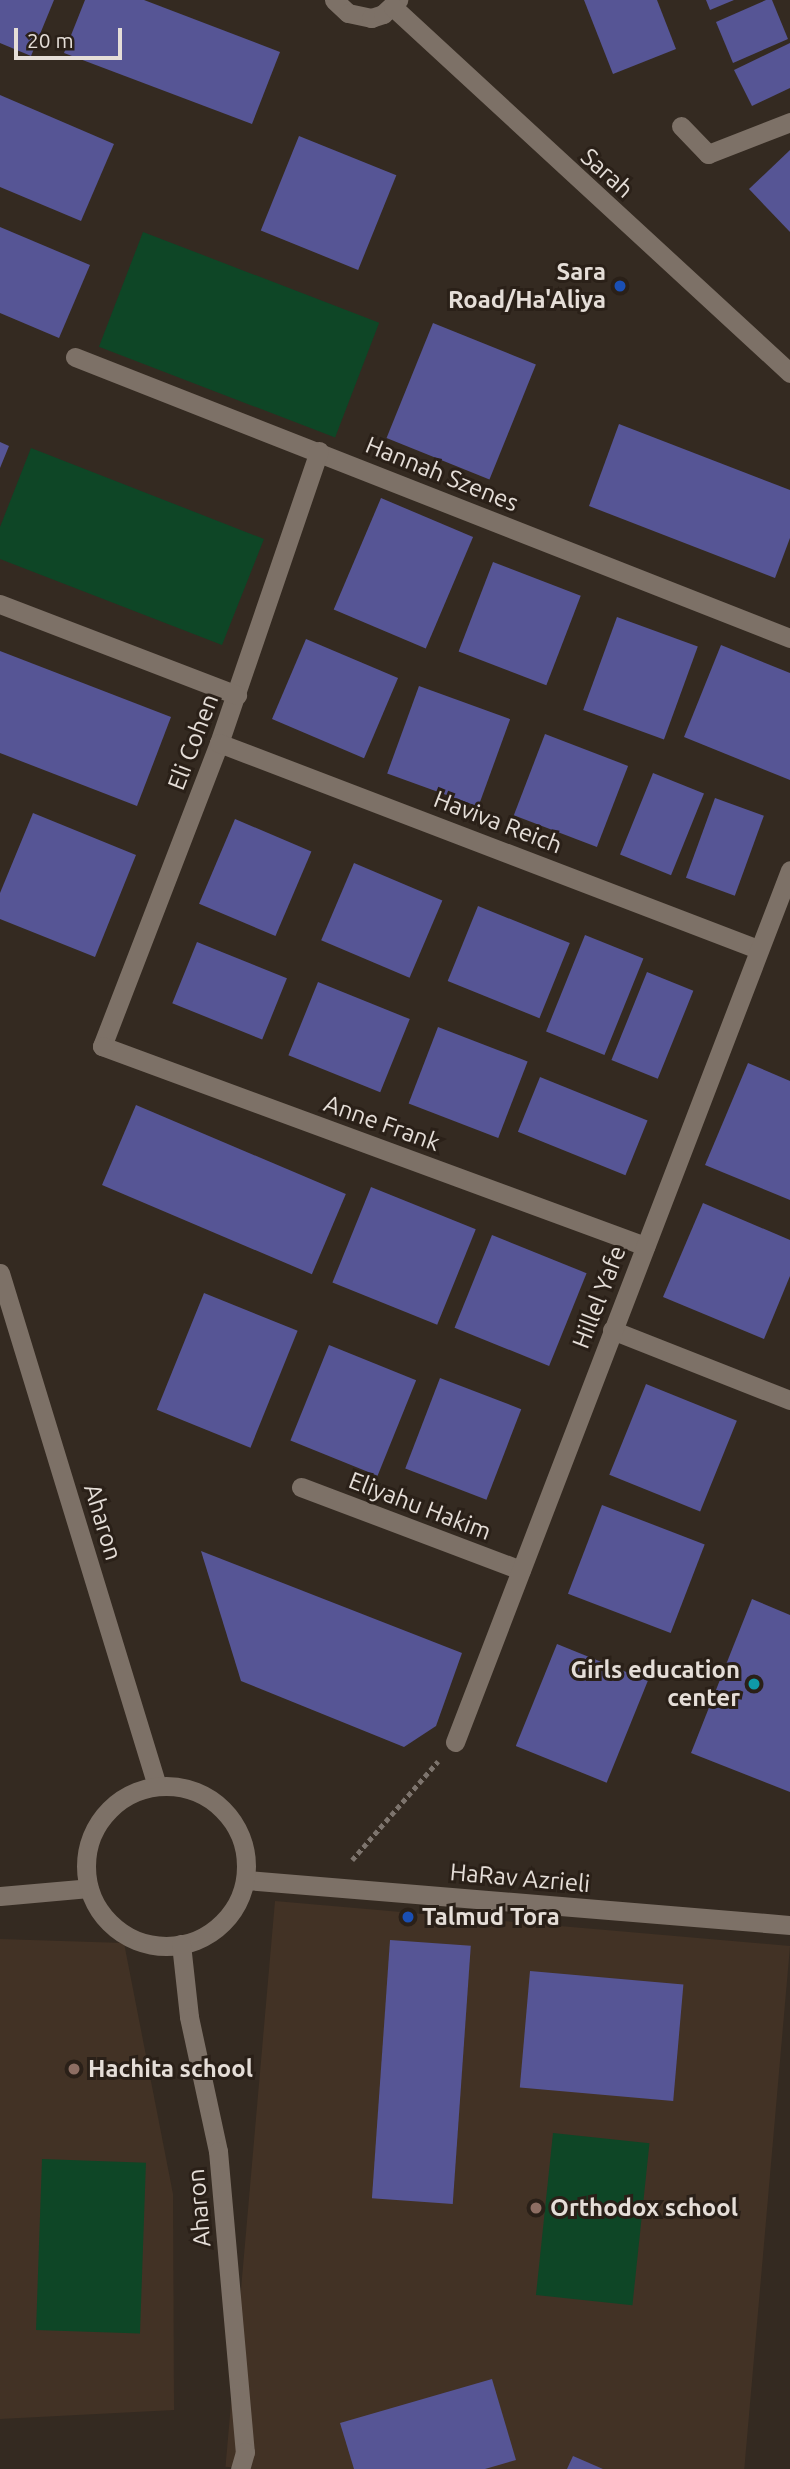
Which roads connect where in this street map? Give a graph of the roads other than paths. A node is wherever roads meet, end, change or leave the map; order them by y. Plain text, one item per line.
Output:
1 (334, 0) edge
2 (395, 3) edge
3 (790, 122) edge
4 (681, 127) dead end
5 (75, 357) dead end
6 (790, 373) edge
7 (319, 451) junction
8 (0, 604) edge
9 (790, 638) edge
10 (237, 695) junction
11 (219, 743) junction
12 (790, 870) edge
13 (758, 949) junction
14 (103, 1046) joint
15 (645, 1246) junction
16 (0, 1273) edge
17 (612, 1330) junction
18 (790, 1400) edge
19 (301, 1488) dead end
20 (521, 1570) junction
21 (455, 1742) road end
22 (157, 1786) junction
23 (246, 1880) junction
24 (89, 1888) junction
25 (0, 1896) edge
26 (790, 1925) edge
27 (181, 1944) junction
28 (240, 2469) edge

1 - 2 street
2 - 6 street, Sarah
3 - 4 street
5 - 7 street, Hannah Szenes
7 - 9 street, Hannah Szenes
7 - 10 street, Eli Cohen
8 - 10 street
10 - 11 street, Eli Cohen
11 - 13 street, Haviva Reich
11 - 14 street, Eli Cohen
12 - 13 street, Hillel Yafe
13 - 15 street, Hillel Yafe
14 - 15 street, Anne Frank
15 - 17 street, Hillel Yafe
16 - 22 street, Aharon
17 - 18 street
17 - 20 street, Hillel Yafe
19 - 20 street, Eliyahu Hakim
20 - 21 street, Hillel Yafe
22 - 23 street
22 - 24 street
23 - 26 street, HaRav Azrieli
23 - 27 street
24 - 25 street
24 - 27 street
27 - 28 street, Aharon

